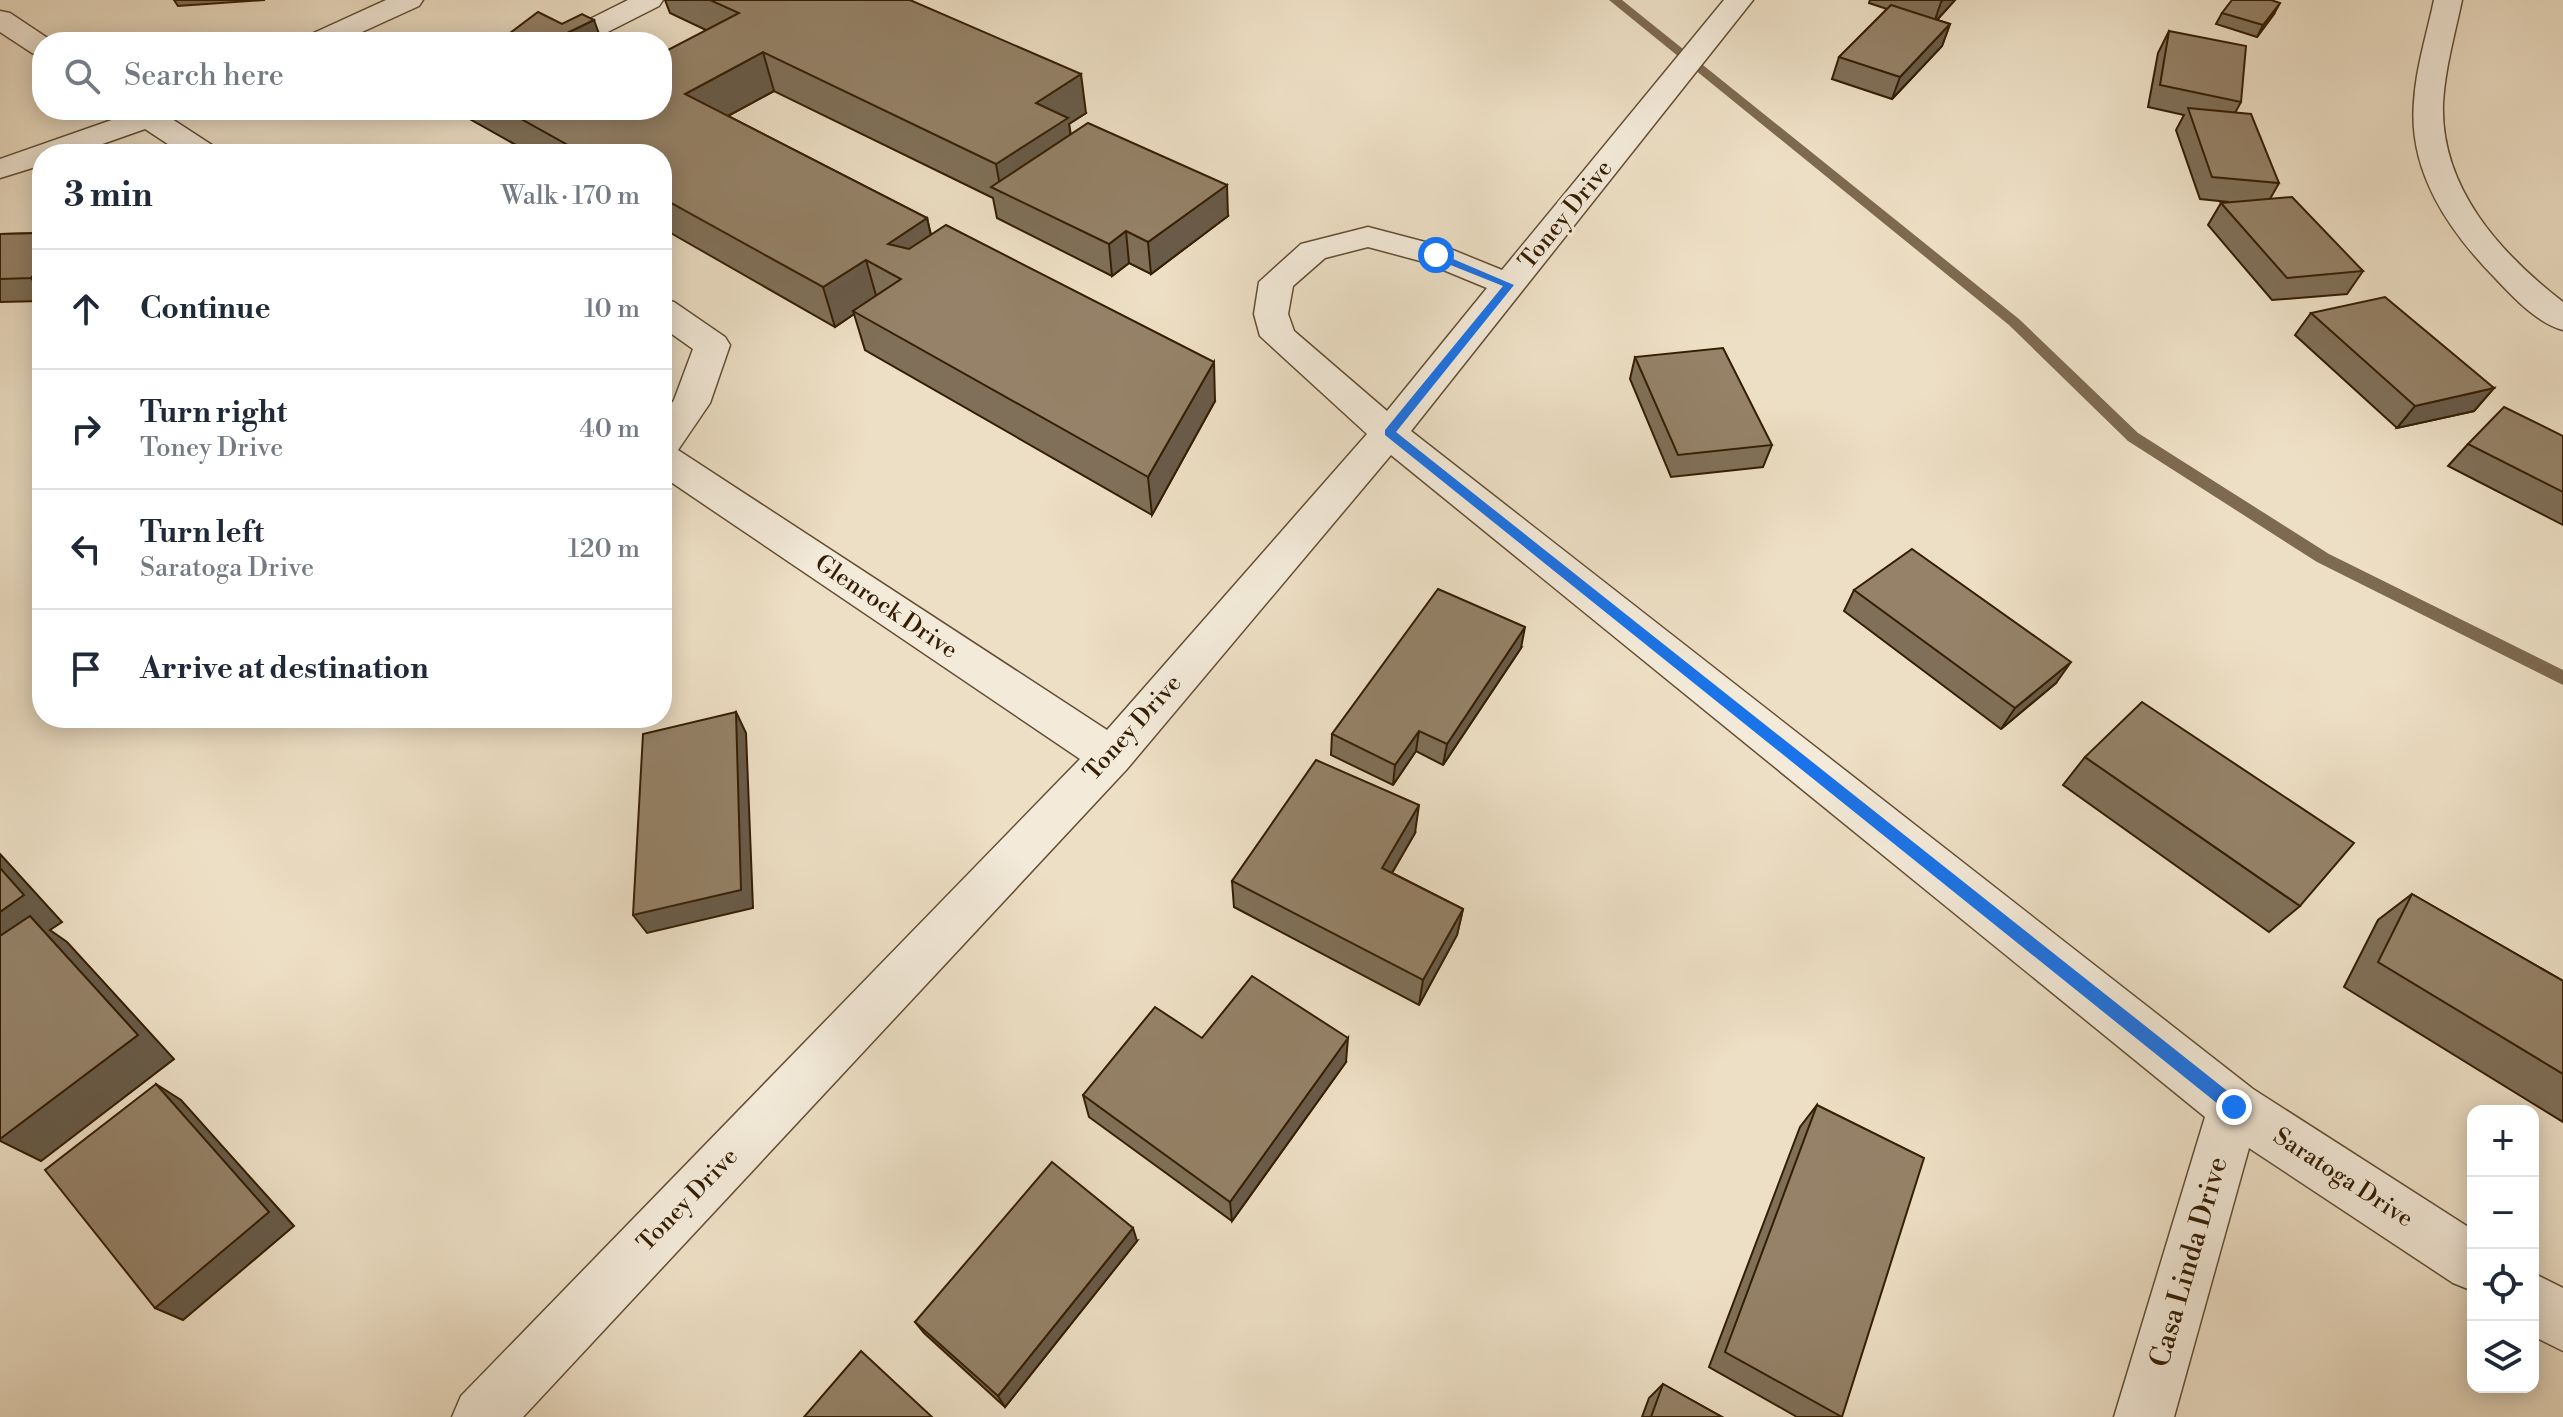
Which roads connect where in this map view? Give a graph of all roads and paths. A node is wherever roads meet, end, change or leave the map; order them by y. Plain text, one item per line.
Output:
1 (409, 0) edge
2 (649, 0) edge
3 (1739, 0) edge
4 (2448, 0) edge
5 (0, 19) edge
6 (339, 32) edge
7 (586, 32) edge
8 (32, 40) edge
9 (133, 120) edge
10 (161, 120) edge
11 (70, 144) edge
12 (191, 144) edge
13 (32, 158) edge
14 (0, 169) edge
15 (1509, 285) junction
16 (672, 317) edge
17 (2563, 319) edge
18 (672, 431) edge
19 (1389, 433) junction
20 (672, 465) edge
21 (1111, 756) junction
22 (2234, 1107) junction
23 (2467, 1259) edge
24 (2539, 1306) edge
25 (2563, 1322) edge
26 (482, 1417) edge
27 (2144, 1417) edge

1 - 6 street
2 - 7 street
3 - 15 street, Toney Drive
4 - 17 street
5 - 8 street
9 - 11 street
10 - 12 street
13 - 14 street
15 - 19 street, Toney Drive
15 - 19 street, Saratoga Drive
16 - 18 street
19 - 21 street, Toney Drive
19 - 22 street, Saratoga Drive
20 - 21 street, Glenrock Drive
21 - 26 street, Toney Drive
22 - 23 street, Saratoga Drive
22 - 27 street, Casa Linda Drive
24 - 25 street

